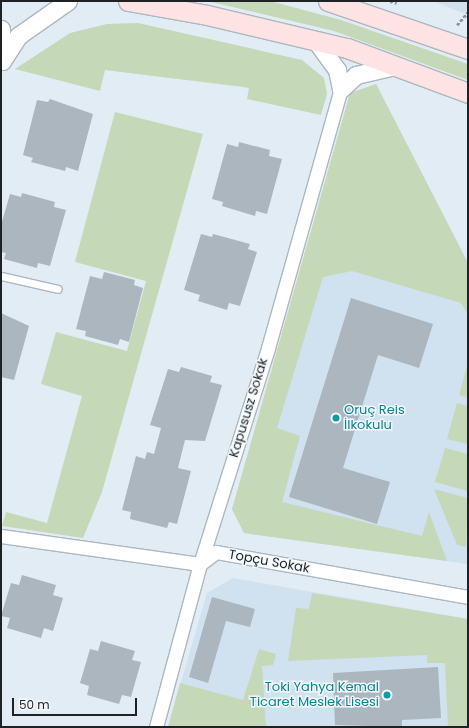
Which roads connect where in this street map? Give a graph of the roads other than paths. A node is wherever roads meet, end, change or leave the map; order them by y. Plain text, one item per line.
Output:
1 (68, 1) edge
2 (128, 1) edge
3 (328, 1) edge
4 (1, 29) edge
5 (316, 40) junction
6 (468, 49) edge
7 (1, 62) edge
8 (395, 66) junction
9 (341, 89) junction
10 (468, 93) edge
11 (1, 276) edge
12 (58, 288) dead end
13 (1, 536) edge
14 (200, 564) junction
15 (468, 597) edge
16 (156, 727) edge

1 - 7 street
2 - 5 main road
3 - 6 main road
4 - 7 street
5 - 8 main road
5 - 9 street
8 - 9 street
8 - 10 main road
9 - 14 street, Kapususz Sokak
11 - 12 lane
13 - 14 street
14 - 15 street, Topçu Sokak
14 - 16 street, Kapususz Sokak

